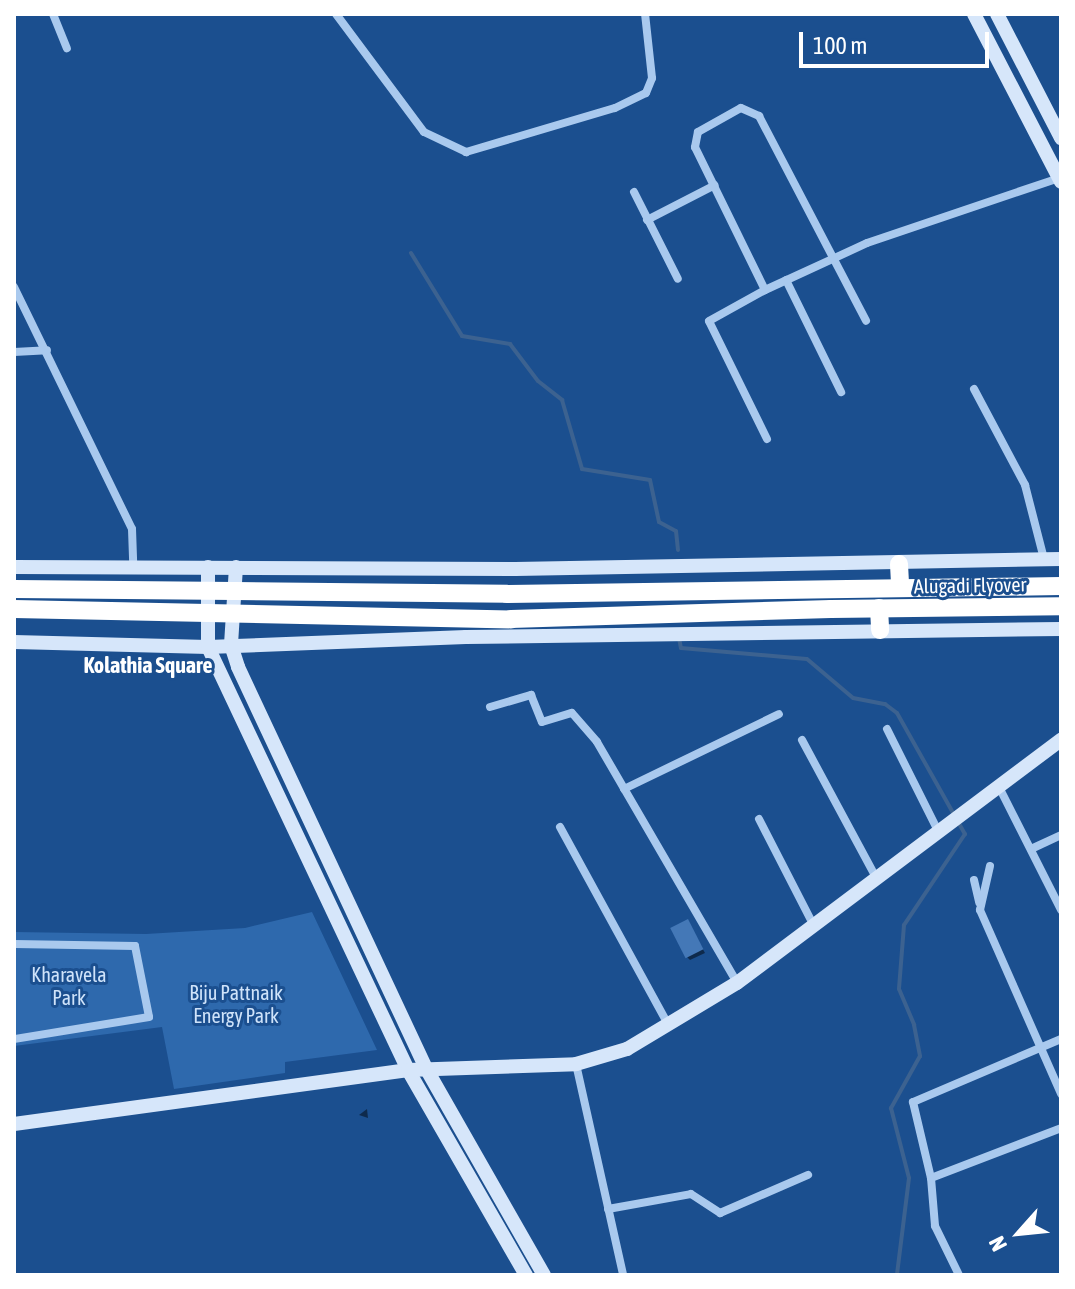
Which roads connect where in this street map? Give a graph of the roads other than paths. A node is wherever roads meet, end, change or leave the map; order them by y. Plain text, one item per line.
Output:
1 (53, 14) edge
2 (336, 14) edge
3 (645, 14) edge
4 (974, 14) edge
5 (997, 14) edge
6 (67, 48) dead end
7 (1061, 138) edge
8 (1060, 180) edge
9 (715, 185) junction
10 (634, 192) dead end
11 (647, 220) junction
12 (835, 257) junction
13 (678, 279) dead end
14 (786, 280) junction
15 (14, 287) edge
16 (765, 290) junction
17 (866, 321) dead end
18 (47, 350) junction
19 (14, 352) edge
20 (974, 389) dead end
21 (841, 392) dead end
22 (767, 439) dead end
23 (1044, 559) junction
24 (1061, 559) edge
25 (899, 564) junction
26 (14, 567) edge
27 (133, 567) junction
28 (208, 567) junction
29 (236, 567) junction
30 (900, 586) junction
31 (1061, 586) edge
32 (14, 589) edge
33 (1061, 606) edge
34 (879, 608) junction
35 (14, 609) edge
36 (1061, 629) edge
37 (880, 630) junction
38 (14, 642) edge
39 (231, 645) junction
40 (208, 647) junction
41 (490, 707) dead end
42 (779, 714) dead end
43 (887, 729) dead end
44 (802, 740) dead end
45 (1061, 740) edge
46 (999, 787) junction
47 (624, 789) junction
48 (759, 819) dead end
49 (560, 827) dead end
50 (942, 831) junction
51 (1061, 835) edge
52 (1031, 849) junction
53 (990, 866) dead end
54 (877, 879) junction
55 (974, 880) dead end
56 (980, 910) junction
57 (1061, 910) edge
58 (814, 926) junction
59 (14, 944) edge
60 (737, 983) junction
61 (669, 1027) junction
62 (14, 1039) edge
63 (1061, 1039) edge
64 (1041, 1047) junction
65 (576, 1064) junction
66 (408, 1070) junction
67 (427, 1070) junction
68 (1061, 1094) edge
69 (14, 1124) edge
70 (1061, 1128) edge
71 (808, 1175) dead end
72 (931, 1178) junction
73 (608, 1209) junction
74 (526, 1275) edge
75 (544, 1275) edge
76 (623, 1275) edge
77 (959, 1275) edge

1 - 6 street
2 - 3 street
4 - 8 street
5 - 7 street
8 - 12 street
9 - 11 street
9 - 12 street
9 - 16 street
10 - 11 street
11 - 13 street
12 - 14 street
12 - 17 street
14 - 16 street
14 - 21 street
15 - 18 street
16 - 22 street
18 - 19 street
18 - 27 street
20 - 23 street
23 - 24 street
23 - 25 street
25 - 29 street
25 - 30 highway
26 - 27 street
27 - 28 street
28 - 29 street
28 - 40 street
29 - 39 street
30 - 31 highway, Alugadi Flyover
30 - 32 highway, Alugadi Flyover, bridge
33 - 34 highway, Alugadi Flyover
34 - 35 highway, Alugadi Flyover, bridge
34 - 37 highway
36 - 37 street
37 - 39 street
38 - 40 street
39 - 40 street
39 - 67 street
40 - 66 street
41 - 47 street
42 - 47 street
43 - 50 street
44 - 54 street
45 - 46 street
46 - 50 street
46 - 52 street
47 - 60 street
48 - 58 street
49 - 61 street
50 - 54 street
51 - 52 street
52 - 57 street
53 - 56 street
54 - 58 street
55 - 56 street
56 - 64 street
58 - 60 street
59 - 62 street
60 - 61 street
61 - 65 street
63 - 64 street
64 - 68 street
64 - 72 street
65 - 67 street
65 - 73 street
66 - 67 street
66 - 69 street
66 - 74 street
67 - 75 street
70 - 72 street
71 - 73 street
72 - 77 street
73 - 76 street

